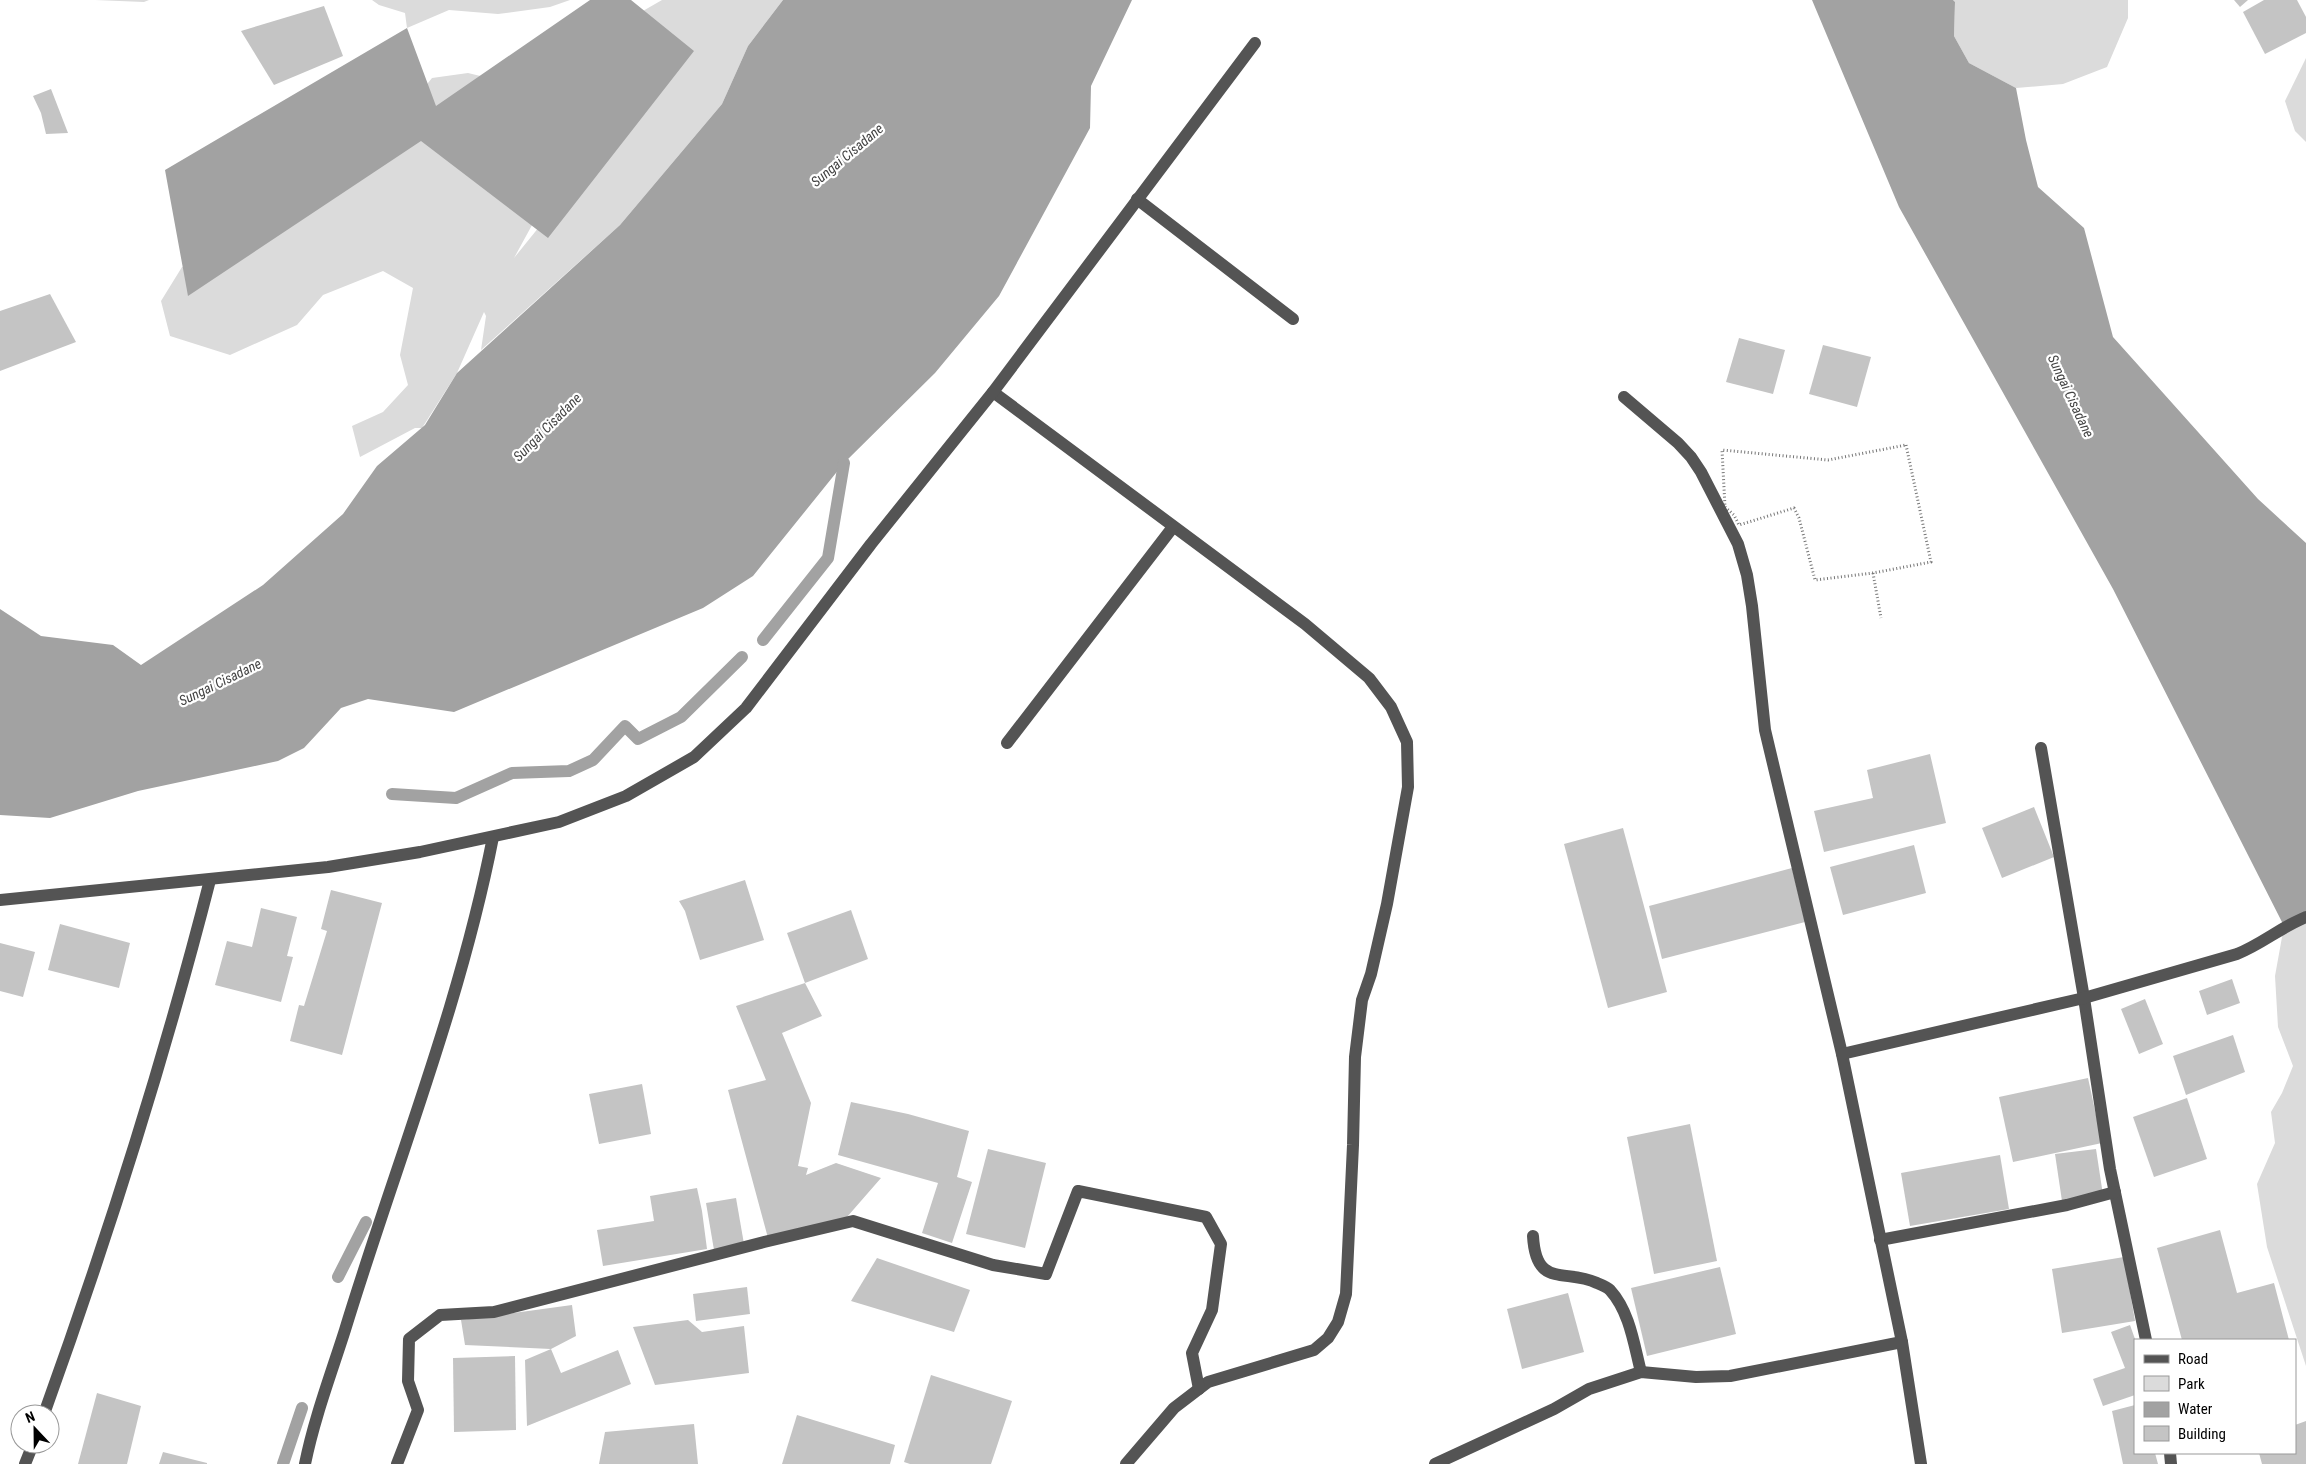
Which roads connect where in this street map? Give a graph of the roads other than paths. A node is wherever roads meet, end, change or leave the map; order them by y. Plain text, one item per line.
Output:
1 (1255, 43) dead end
2 (1137, 199) junction
3 (1293, 319) dead end
4 (993, 392) junction
5 (1624, 397) dead end
6 (1173, 527) junction
7 (1007, 743) dead end
8 (2041, 748) dead end
9 (493, 837) junction
10 (210, 880) junction
11 (0, 900) edge
12 (2306, 917) edge
13 (2084, 998) junction
14 (1842, 1054) junction
15 (2115, 1192) junction
16 (1533, 1236) dead end
17 (1880, 1240) junction
18 (2146, 1339) edge
19 (1902, 1342) junction
20 (1641, 1372) junction
21 (1198, 1389) junction
22 (48, 1404) edge
23 (305, 1464) edge
24 (397, 1464) edge
25 (1126, 1464) edge
26 (1434, 1464) edge
27 (1921, 1464) edge

1 - 2 street
2 - 3 street
2 - 4 street
4 - 6 street
4 - 9 street
5 - 14 street
6 - 7 street
6 - 21 street
8 - 13 street
9 - 10 street
9 - 23 street
10 - 11 street
10 - 22 street
12 - 13 street
13 - 14 street
13 - 15 street
14 - 17 street
15 - 17 street
15 - 18 street
16 - 20 street
17 - 19 street
19 - 20 street
19 - 27 street
20 - 26 street
21 - 24 street
21 - 25 street

